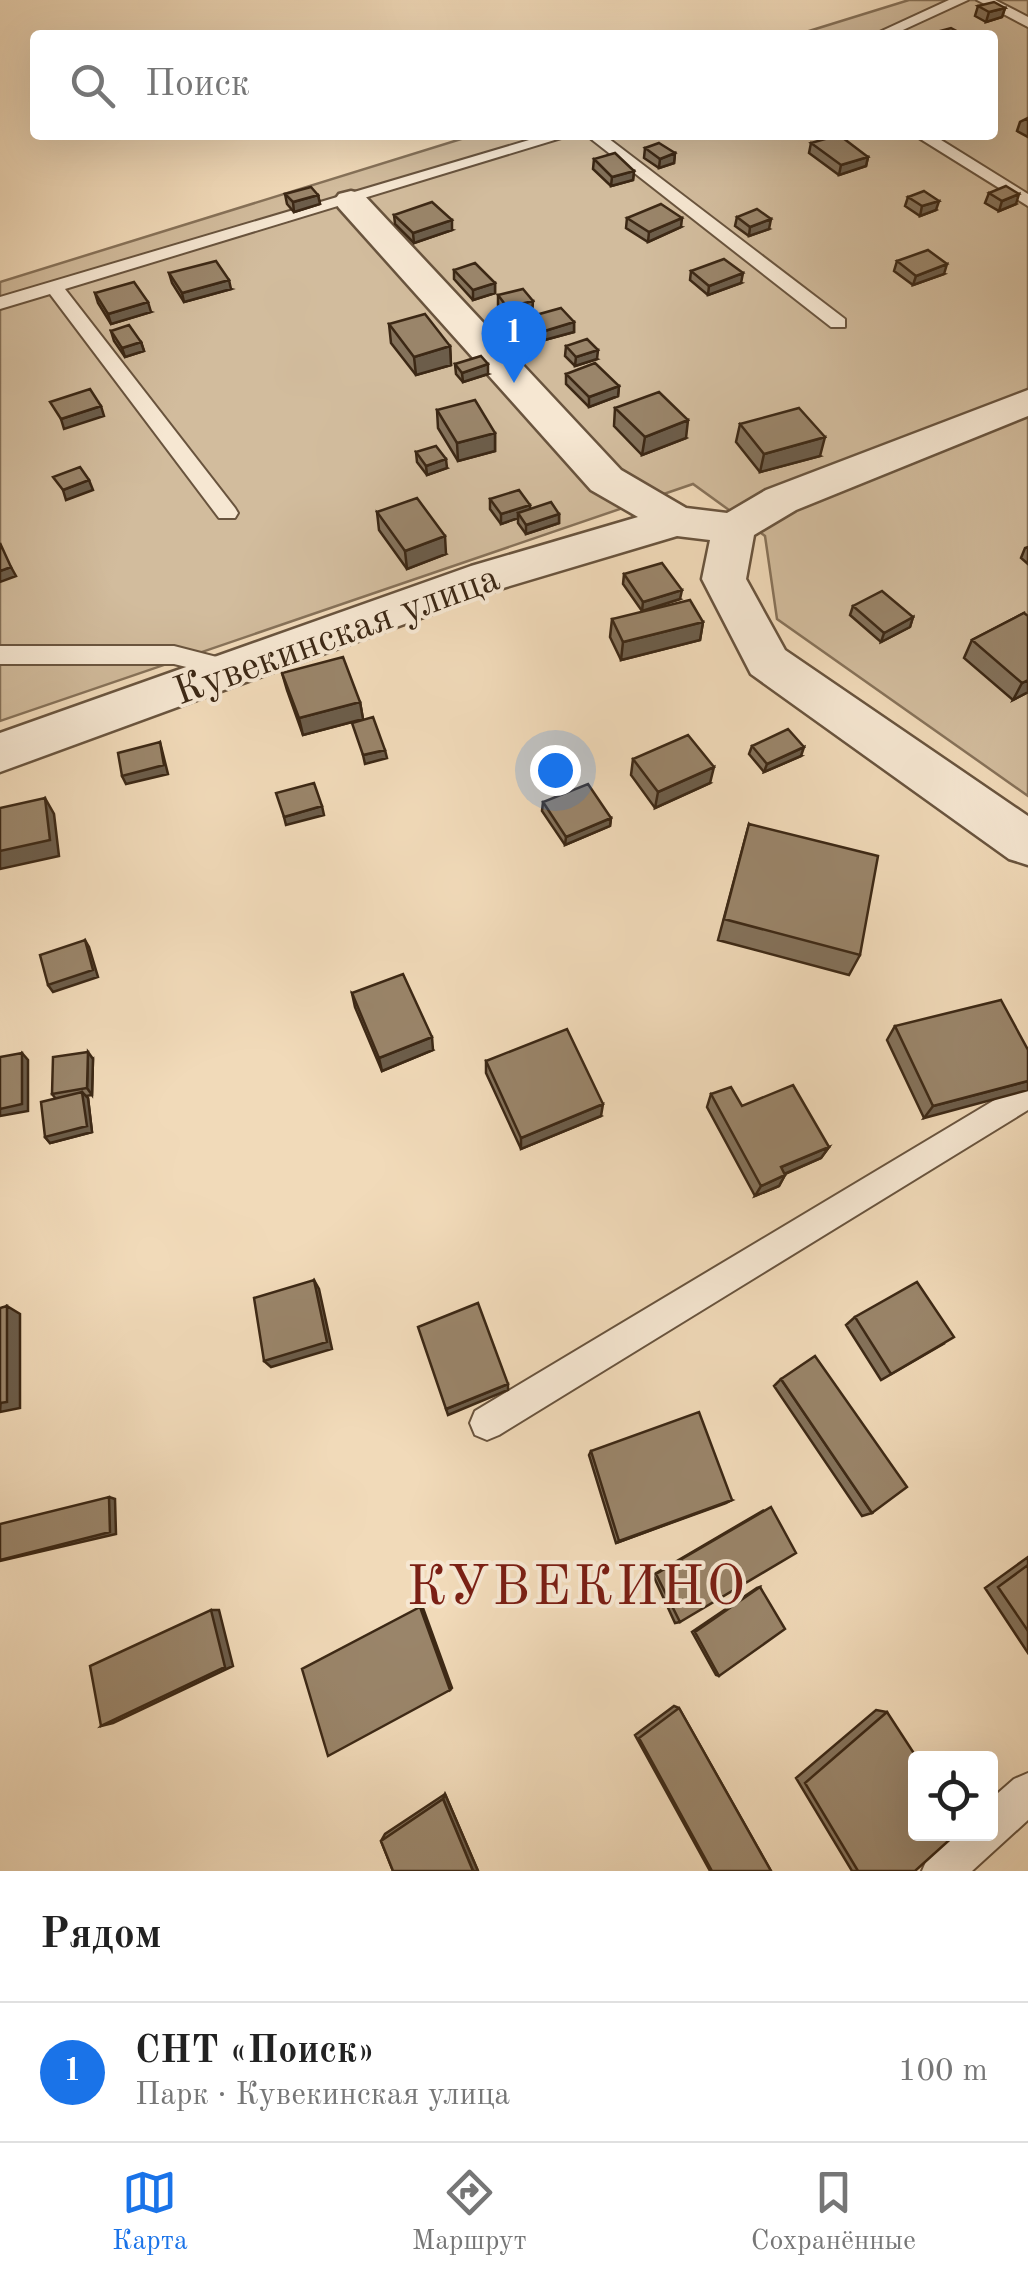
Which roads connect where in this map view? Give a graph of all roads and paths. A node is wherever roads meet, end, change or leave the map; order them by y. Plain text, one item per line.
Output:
1 (961, 0) edge
2 (984, 0) edge
3 (1028, 22) edge
4 (892, 30) edge
5 (547, 140) edge
6 (600, 140) edge
7 (930, 140) edge
8 (352, 201) junction
9 (1028, 202) edge
10 (54, 287) junction
11 (0, 303) edge
12 (838, 324) dead end
13 (1028, 402) edge
14 (227, 513) dead end
15 (676, 521) junction
16 (734, 528) junction
17 (0, 655) edge
18 (232, 669) junction
19 (0, 754) edge
20 (1028, 844) edge
21 (1028, 1094) edge
22 (487, 1423) dead end
23 (1028, 1792) edge
24 (998, 1819) edge
25 (975, 1841) edge
26 (942, 1871) edge

1 - 4 lane
2 - 3 lane
5 - 8 lane
6 - 12 lane
7 - 9 lane
8 - 10 lane
8 - 15 street, Кувекинская улица
10 - 11 lane
10 - 14 lane
13 - 16 street
15 - 16 street, Кувекинская улица
15 - 18 street, Кувекинская улица
16 - 20 street
17 - 18 lane
18 - 19 street, Кувекинская улица
21 - 22 lane
23 - 24 lane
25 - 26 lane

